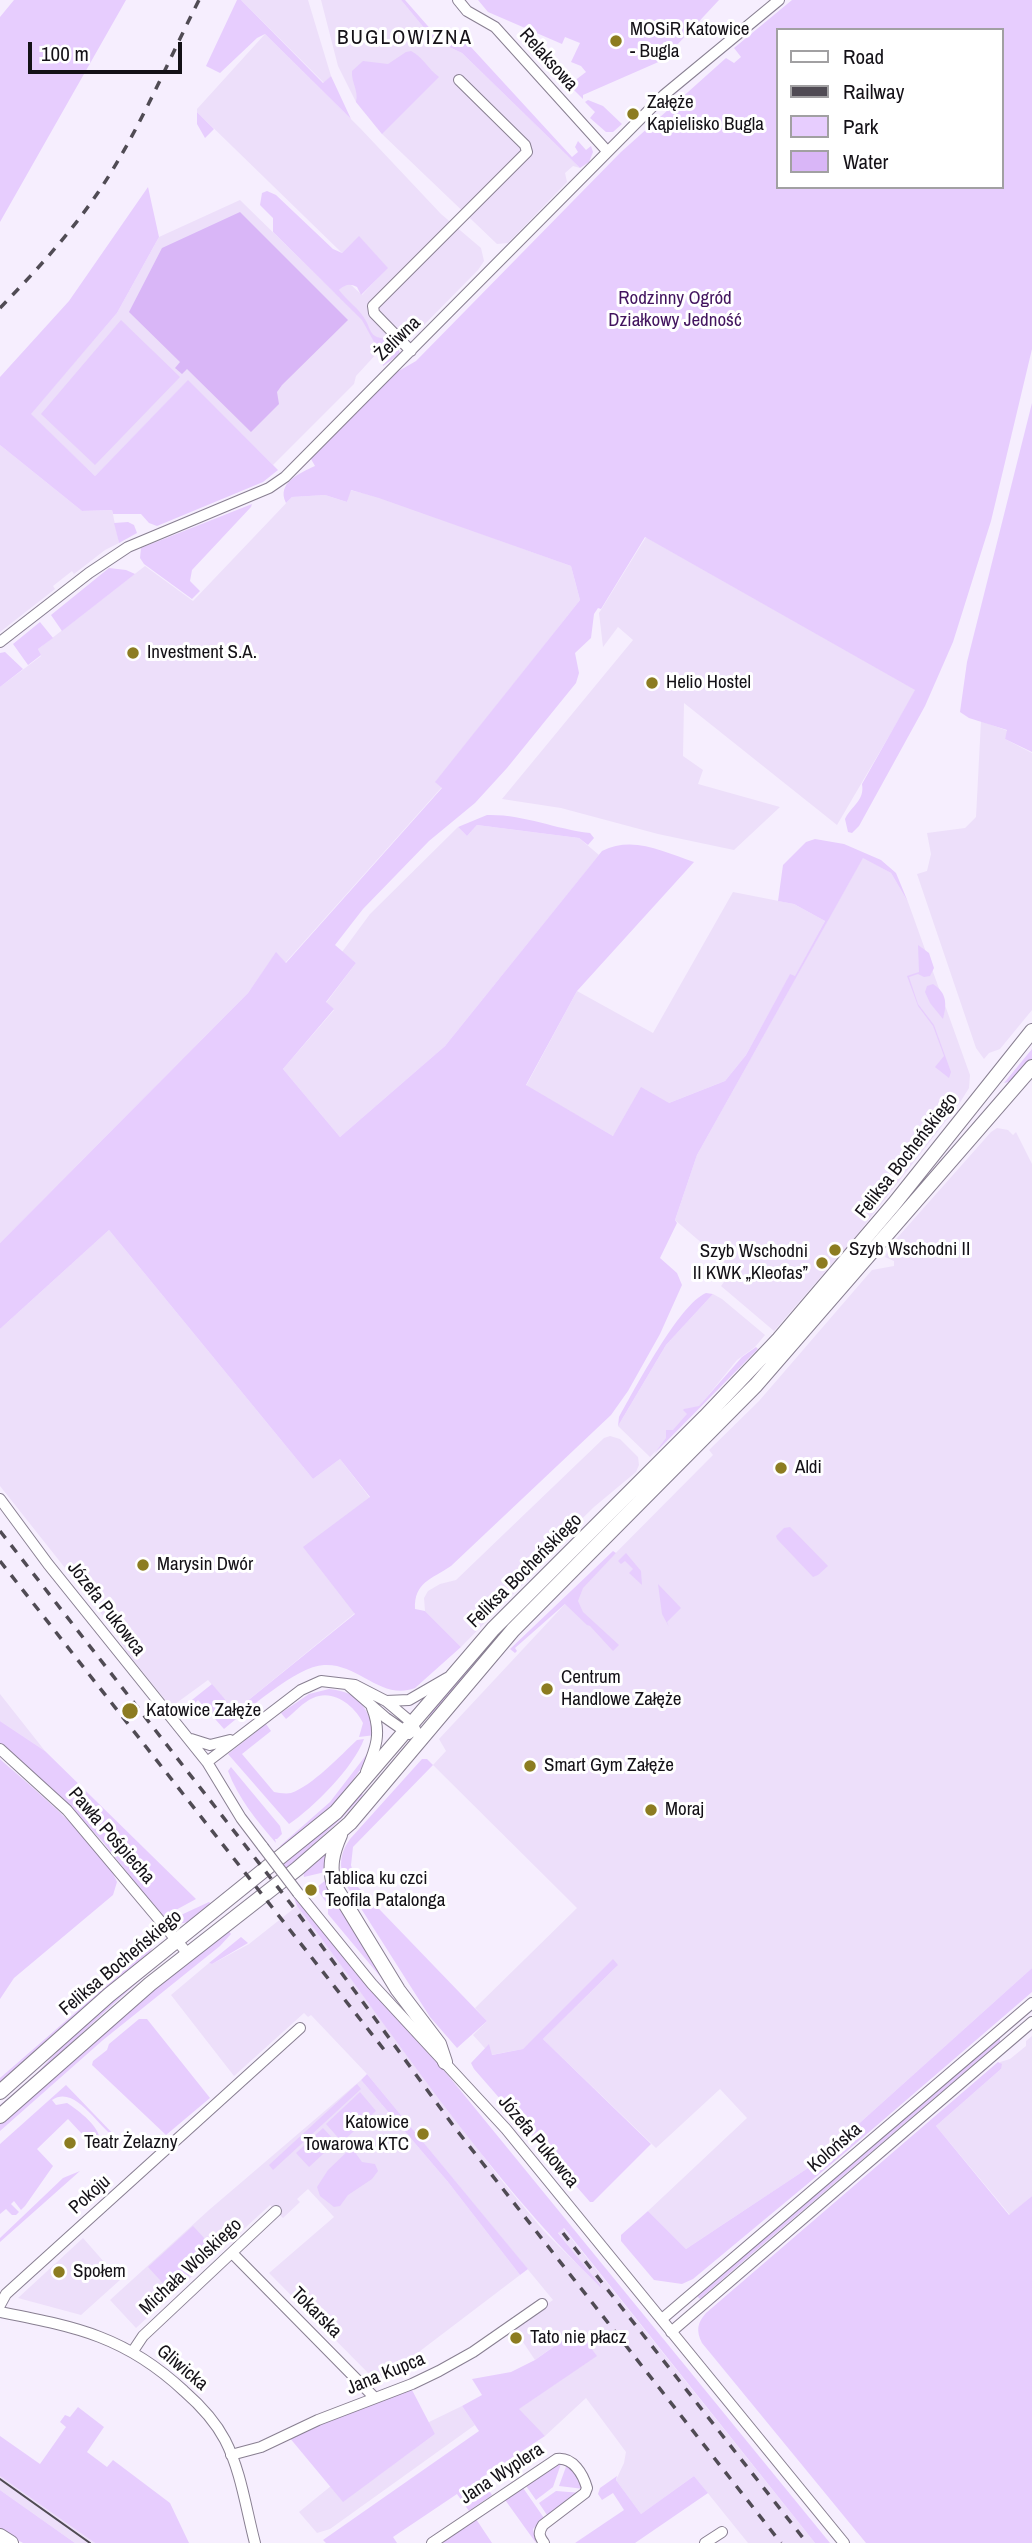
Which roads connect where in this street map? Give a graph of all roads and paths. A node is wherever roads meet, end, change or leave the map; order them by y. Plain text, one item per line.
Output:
1 (458, 0) edge
2 (779, 0) edge
3 (459, 80) dead end
4 (607, 151) junction
5 (411, 351) junction
6 (0, 642) edge
7 (1032, 1031) edge
8 (1032, 1067) edge
9 (0, 1499) edge
10 (450, 1676) junction
11 (346, 1684) junction
12 (386, 1701) junction
13 (370, 1706) junction
14 (408, 1727) junction
15 (242, 1735) junction
16 (188, 1738) junction
17 (421, 1740) junction
18 (0, 1749) edge
19 (207, 1762) junction
20 (363, 1783) junction
21 (342, 1831) junction
22 (177, 1941) junction
23 (188, 1954) junction
24 (1032, 2003) edge
25 (1032, 2022) edge
26 (300, 2028) dead end
27 (445, 2062) junction
28 (0, 2092) edge
29 (0, 2116) edge
30 (276, 2211) dead end
31 (233, 2254) junction
32 (542, 2304) dead end
33 (0, 2305) edge
34 (0, 2312) edge
35 (662, 2319) junction
36 (671, 2332) junction
37 (133, 2351) junction
38 (374, 2397) junction
39 (231, 2455) junction
40 (722, 2532) dead end
41 (0, 2536) edge
42 (12, 2543) edge
43 (255, 2543) edge
44 (432, 2543) edge
45 (544, 2543) edge
46 (705, 2543) edge
47 (844, 2543) edge

1 - 4 street, Relaksowa
2 - 4 street, Żeliwna
3 - 5 street
4 - 5 street, Żeliwna
5 - 6 street, Żeliwna
7 - 10 main road, Feliksa Bocheńskiego
8 - 17 main road, Feliksa Bocheńskiego
9 - 16 street, Józefa Pukowca
10 - 12 street
10 - 14 main road, Feliksa Bocheńskiego
11 - 12 street
11 - 13 street
11 - 15 street
12 - 14 street
13 - 14 street
13 - 20 street
14 - 17 street
14 - 20 main road, Feliksa Bocheńskiego
15 - 16 street
15 - 19 street
16 - 19 street, Józefa Pukowca
17 - 21 main road, Feliksa Bocheńskiego
18 - 22 street, Pawła Pośpiecha
19 - 27 street, Józefa Pukowca, bridge
20 - 22 main road, Feliksa Bocheńskiego
21 - 23 main road, Feliksa Bocheńskiego
21 - 27 main road
22 - 23 street, Pawła Pośpiecha
22 - 28 main road, Feliksa Bocheńskiego
23 - 29 main road, Feliksa Bocheńskiego
24 - 35 street, Kolońska
25 - 36 street, Kolońska
26 - 33 street, Pokoju
27 - 35 street, Józefa Pukowca
30 - 31 street, Michała Wolskiego
31 - 37 street, Michała Wolskiego
31 - 38 street, Tokarska
32 - 38 street, Jana Kupca
34 - 37 street, Gliwicka
35 - 36 street, Józefa Pukowca
36 - 47 street, Józefa Pukowca
37 - 39 street, Gliwicka
38 - 39 street, Jana Kupca
39 - 43 street, Gliwicka
40 - 46 street
41 - 42 main road
44 - 45 street, Jana Wyplera

